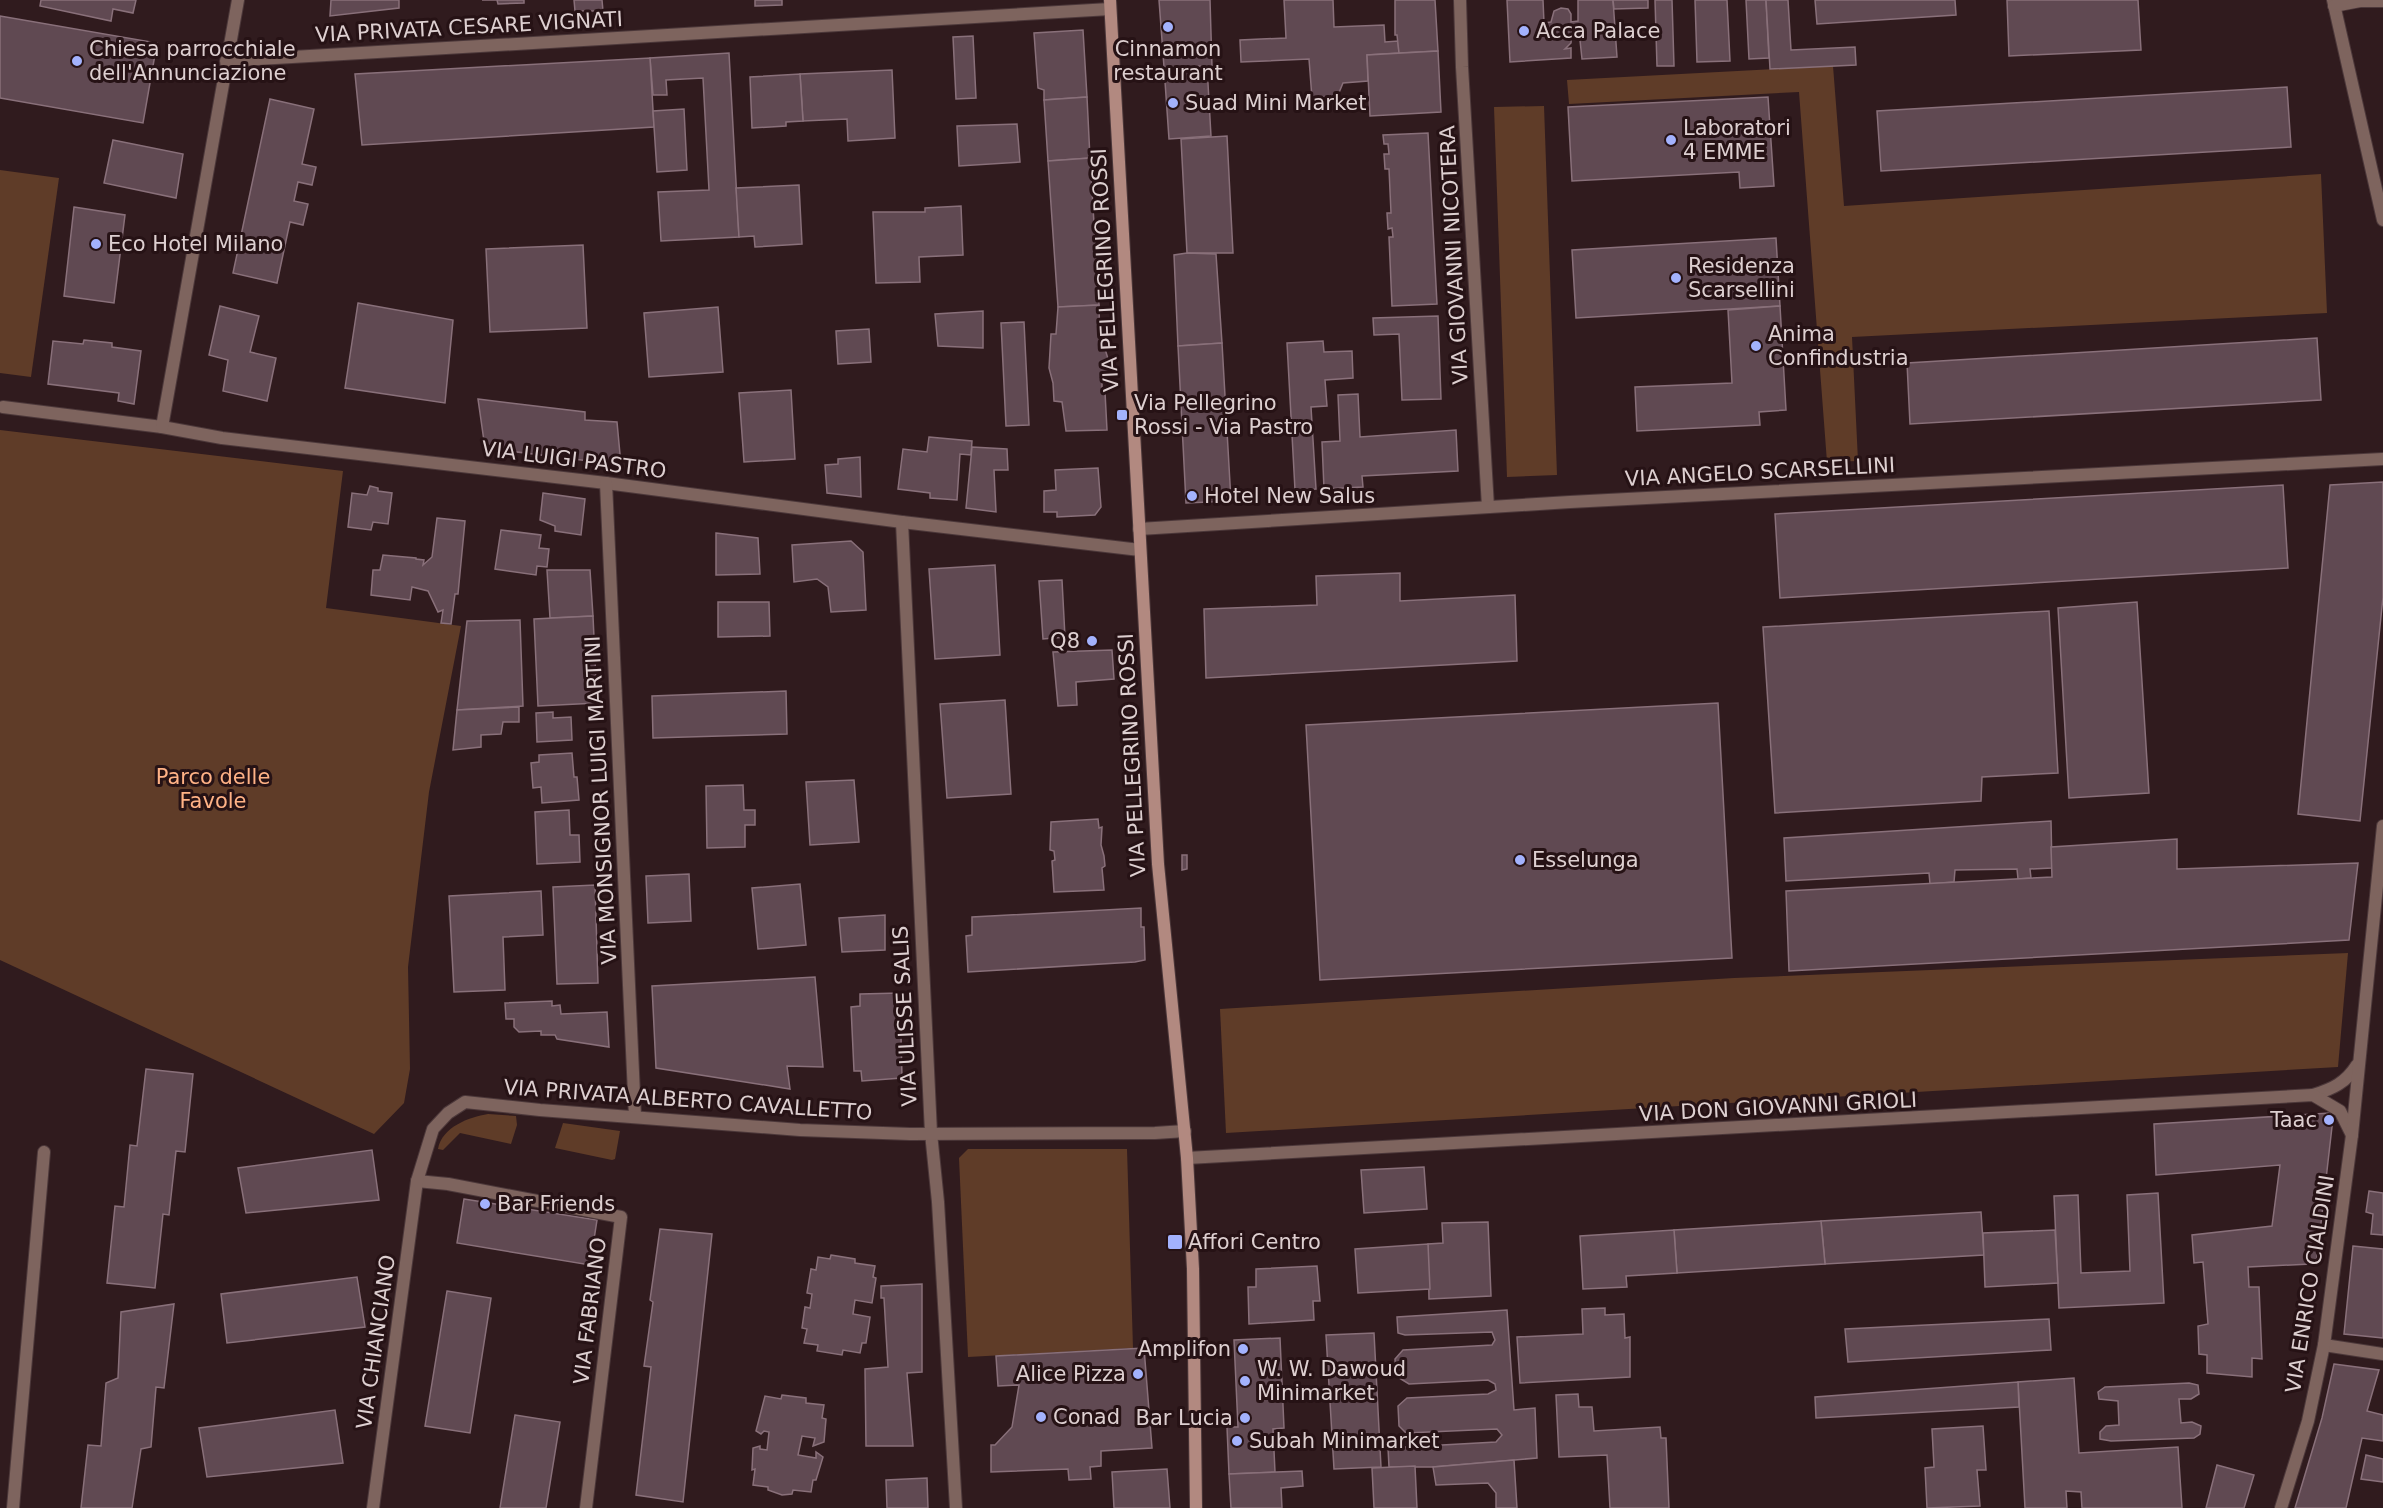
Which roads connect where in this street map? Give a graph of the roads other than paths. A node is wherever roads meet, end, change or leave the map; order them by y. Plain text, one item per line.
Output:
1 (238, 0) edge
2 (1460, 0) edge
3 (2383, 1) edge
4 (2333, 3) edge
5 (1110, 4) edge
6 (226, 61) junction
7 (2383, 220) edge
8 (3, 407) dead end
9 (162, 427) junction
10 (2383, 459) edge
11 (606, 483) junction
12 (1488, 507) junction
13 (902, 522) junction
14 (1139, 529) junction
15 (1140, 550) junction
16 (2383, 826) edge
17 (2359, 1061) junction
18 (2313, 1095) junction
19 (635, 1116) junction
20 (1185, 1131) junction
21 (931, 1133) junction
22 (2352, 1135) junction
23 (44, 1152) dead end
24 (1187, 1158) junction
25 (417, 1180) junction
26 (2324, 1345) junction
27 (2383, 1354) edge
28 (13, 1508) edge
29 (373, 1508) edge
30 (586, 1508) edge
31 (956, 1508) edge
32 (1196, 1508) edge
33 (2281, 1508) edge

1 - 6 street
2 - 12 street, VIA GIOVANNI NICOTERA
3 - 4 street
4 - 7 street
5 - 6 street, VIA PRIVATA CESARE VIGNATI
5 - 14 main road, VIA PELLEGRINO ROSSI
6 - 9 street
8 - 9 street, VIA LUIGI PASTRO
9 - 11 street, VIA LUIGI PASTRO
10 - 12 street, VIA ANGELO SCARSELLINI
11 - 13 street, VIA LUIGI PASTRO
11 - 19 street, VIA MONSIGNOR LUIGI MARTINI
12 - 14 street, VIA ANGELO SCARSELLINI
13 - 15 street, VIA LUIGI PASTRO
13 - 21 street, VIA ULISSE SALIS
14 - 15 main road, VIA PELLEGRINO ROSSI
15 - 20 main road, VIA PELLEGRINO ROSSI
16 - 17 street, VIA ENRICO CIALDINI
17 - 18 street
17 - 22 street, VIA ENRICO CIALDINI
18 - 22 street
18 - 24 street, VIA DON GIOVANNI GRIOLI
19 - 21 street, VIA PRIVATA ALBERTO CAVALLETTO
19 - 25 street, VIA PRIVATA ALBERTO CAVALLETTO
20 - 21 street, VIA PRIVATA ALBERTO CAVALLETTO
20 - 24 main road, VIA PELLEGRINO ROSSI
21 - 31 street, VIA ULISSE SALIS
22 - 26 street, VIA ENRICO CIALDINI
23 - 28 street
24 - 32 main road, VIA PELLEGRINO ROSSI
25 - 29 street, VIA CHIANCIANO
25 - 30 street, VIA FABRIANO
26 - 27 street
26 - 33 street, VIA ENRICO CIALDINI

